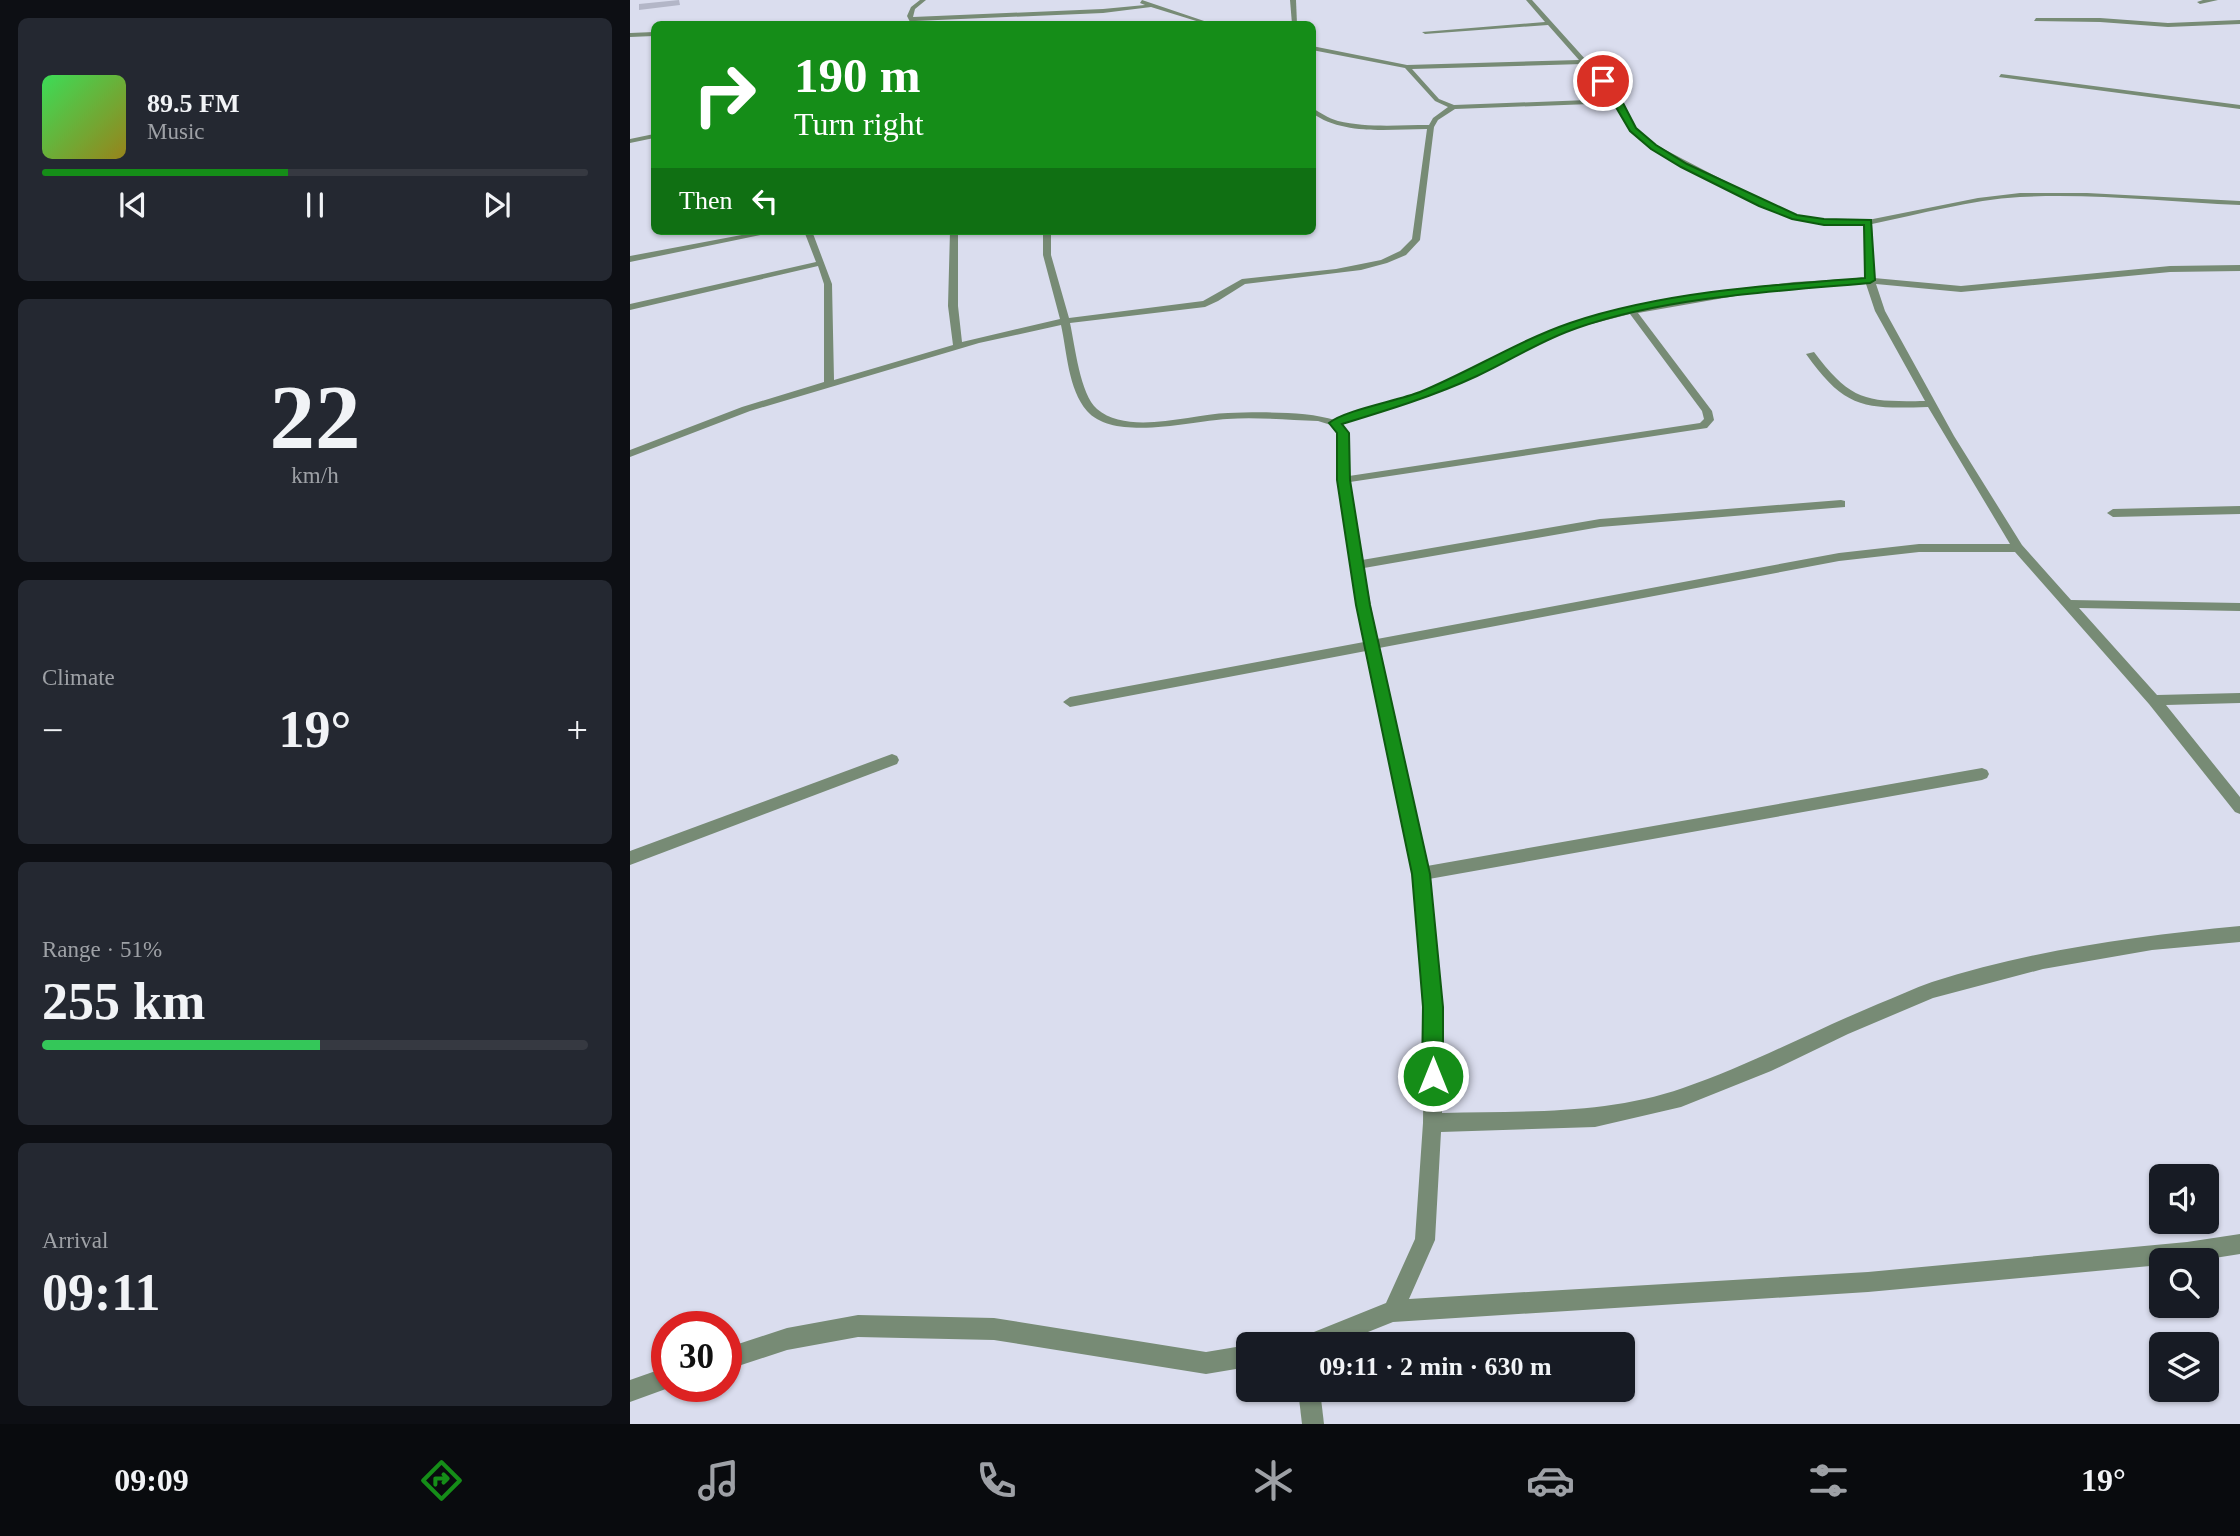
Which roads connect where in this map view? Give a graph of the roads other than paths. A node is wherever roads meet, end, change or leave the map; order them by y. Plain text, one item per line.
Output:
1 (923, 0) edge
2 (1136, 0) edge
3 (1293, 0) edge
4 (1530, 0) edge
5 (2216, 0) edge
6 (2200, 2) dead end
7 (1150, 6) junction
8 (1166, 12) junction
9 (2036, 20) dead end
10 (912, 21) edge
11 (929, 21) edge
12 (1164, 21) edge
13 (1199, 21) edge
14 (1295, 21) edge
15 (2240, 22) edge
16 (1550, 23) junction
17 (1425, 32) dead end
18 (651, 34) edge
19 (630, 35) edge
20 (1316, 49) edge
21 (1587, 62) junction
22 (1408, 67) junction
23 (2001, 76) dead end
24 (1619, 101) junction
25 (1453, 107) junction
26 (2240, 107) edge
27 (1316, 114) edge
28 (1431, 127) junction
29 (651, 137) edge
30 (630, 141) edge
31 (2240, 203) edge
32 (1868, 222) junction
33 (754, 235) edge
34 (810, 235) edge
35 (954, 235) edge
36 (1047, 235) edge
37 (630, 258) edge
38 (821, 263) junction
39 (2240, 268) edge
40 (1870, 280) junction
41 (630, 307) edge
42 (1632, 311) junction
43 (1065, 321) junction
44 (958, 346) junction
45 (1811, 354) dead end
46 (829, 384) junction
47 (1931, 404) junction
48 (1335, 423) junction
49 (630, 454) edge
50 (1344, 480) junction
51 (1841, 504) dead end
52 (2240, 510) edge
53 (2113, 513) dead end
54 (2018, 548) junction
55 (1359, 565) junction
56 (2071, 604) junction
57 (2240, 607) edge
58 (1374, 647) junction
59 (2240, 698) edge
60 (2154, 700) junction
61 (1070, 702) dead end
62 (892, 760) dead end
63 (1982, 774) dead end
64 (2240, 808) edge
65 (630, 858) edge
66 (1421, 874) junction
67 (2240, 934) edge
68 (1432, 1123) junction
69 (2240, 1244) edge
70 (1393, 1311) junction
71 (1341, 1332) edge
72 (742, 1354) edge
73 (1236, 1358) edge
74 (651, 1384) edge
75 (630, 1391) edge
76 (1310, 1402) edge
77 (1312, 1424) edge

1 - 10 street
2 - 7 street
3 - 14 street
4 - 16 street
5 - 6 street
7 - 8 street
7 - 11 street
8 - 12 street
8 - 13 street
9 - 15 street
16 - 17 street
16 - 21 street
18 - 19 street
20 - 22 street
21 - 22 street
21 - 24 street
22 - 25 street
23 - 26 street
24 - 25 street
24 - 32 street
25 - 28 street
27 - 28 street
28 - 43 street
29 - 30 street
31 - 32 street
32 - 40 street
33 - 37 street
34 - 38 street
35 - 44 street
36 - 43 street
38 - 41 street
38 - 46 street
39 - 40 street
40 - 42 street
40 - 47 street
42 - 48 street
42 - 50 street
43 - 44 street
43 - 48 street
44 - 46 street
45 - 47 street
46 - 49 street
47 - 54 street
48 - 50 street
50 - 55 street
51 - 55 street
52 - 53 street
54 - 56 street
54 - 58 street
55 - 58 street
56 - 57 street
56 - 60 street
58 - 61 street
58 - 66 street
59 - 60 street
60 - 64 street
62 - 65 street
63 - 66 street
66 - 68 street
67 - 68 street
68 - 70 street
69 - 70 street
70 - 71 street
72 - 73 street
74 - 75 street
76 - 77 street

